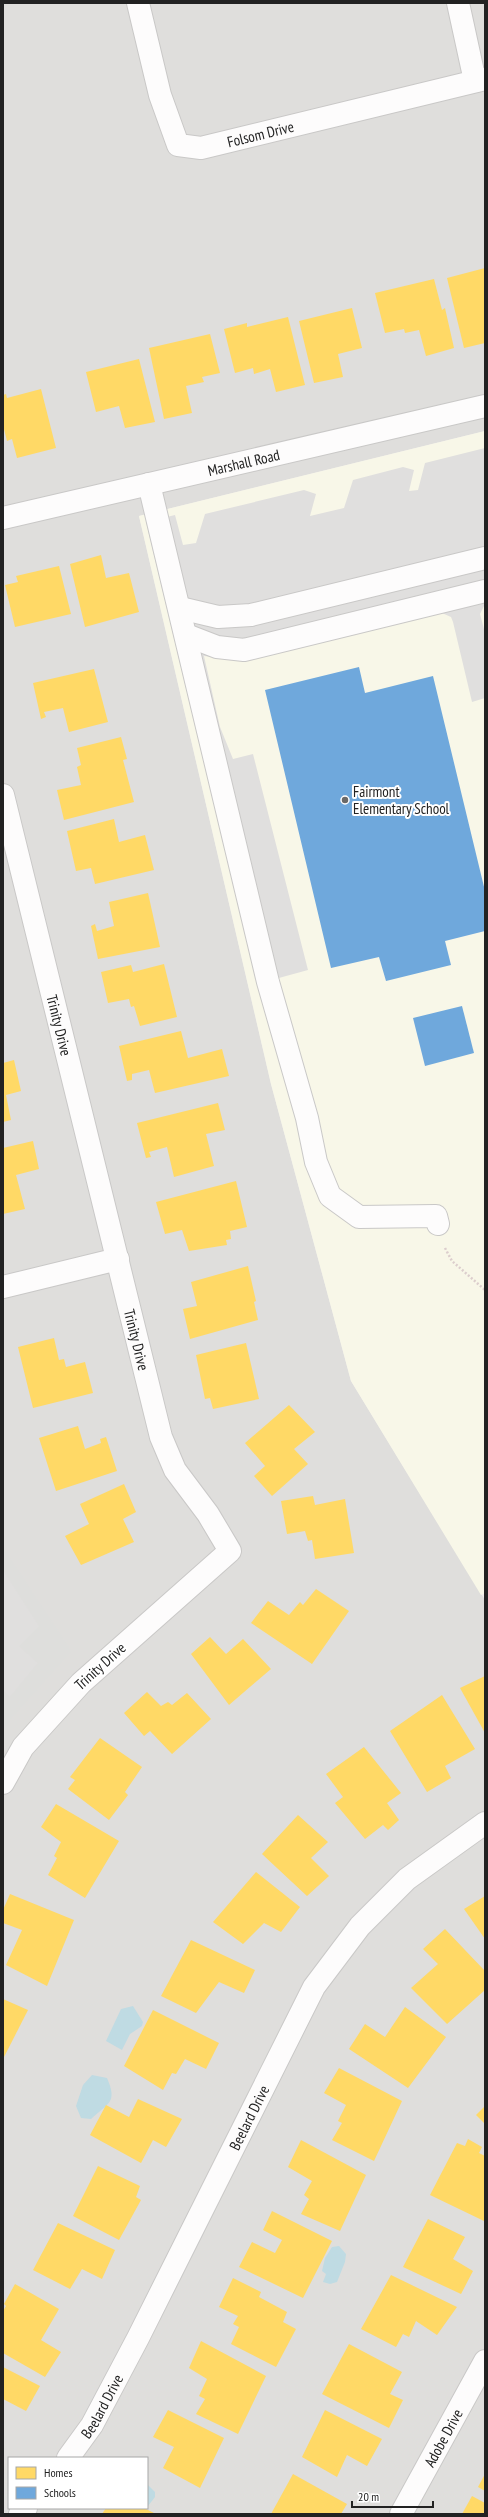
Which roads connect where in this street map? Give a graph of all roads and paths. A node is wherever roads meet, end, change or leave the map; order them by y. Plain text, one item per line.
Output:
1 (138, 3) edge
2 (458, 3) edge
3 (480, 80) edge
4 (485, 406) edge
5 (149, 484) junction
6 (3, 518) edge
7 (485, 558) edge
8 (485, 591) edge
9 (180, 608) junction
10 (186, 635) junction
11 (3, 795) edge
12 (9, 843) edge
13 (438, 1224) joint
14 (118, 1259) junction
15 (3, 1287) edge
16 (485, 1290) edge
17 (3, 1783) edge
18 (485, 1823) edge
19 (485, 2361) edge
20 (69, 2457) edge
21 (401, 2514) edge

1 - 3 street, Folsom Drive
2 - 3 street
4 - 5 street, Marshall Road
5 - 6 street, Marshall Road
5 - 9 street
7 - 9 street
8 - 10 street
9 - 10 street
10 - 13 street
11 - 12 street, Trinity Drive
12 - 14 street, Trinity Drive
13 - 16 path
14 - 15 street
14 - 17 street, Trinity Drive
18 - 20 street, Beelard Drive
19 - 21 street, Adobe Drive

